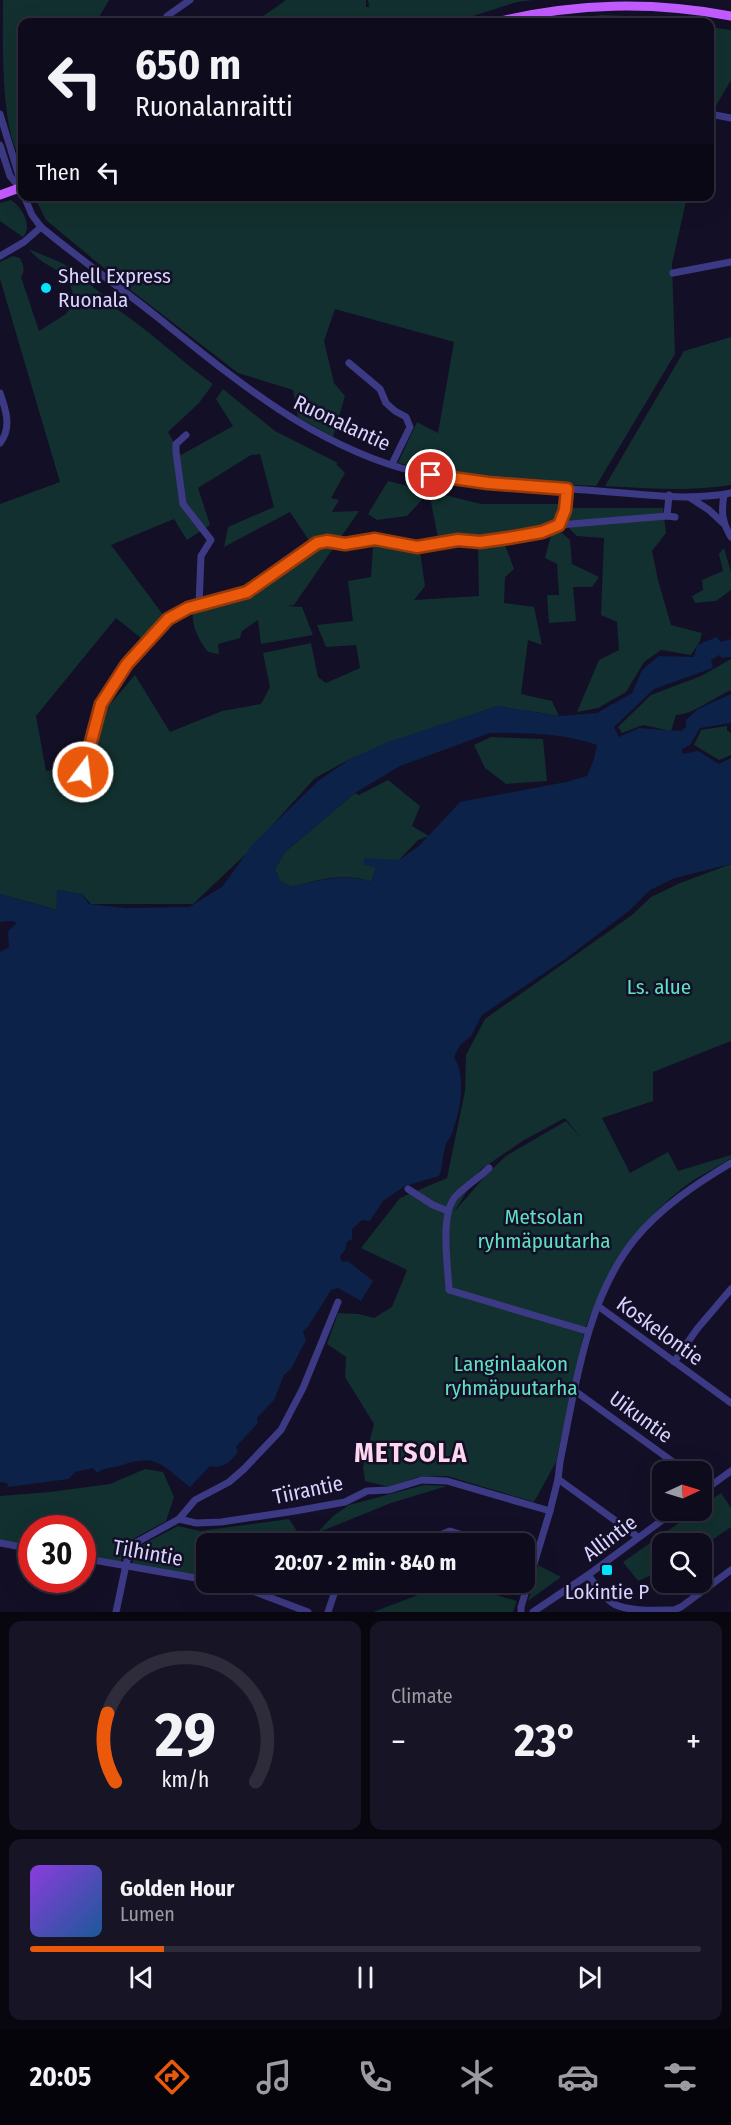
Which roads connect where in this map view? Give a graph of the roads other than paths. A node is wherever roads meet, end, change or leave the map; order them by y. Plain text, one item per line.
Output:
1 (190, 0) edge
2 (731, 15) edge
3 (167, 16) dead end
4 (516, 18) edge
5 (0, 114) edge
6 (714, 115) edge
7 (731, 118) edge
8 (0, 145) edge
9 (18, 173) edge
10 (18, 186) edge
11 (18, 192) edge
12 (0, 195) edge
13 (26, 201) edge
14 (41, 226) junction
15 (0, 256) edge
16 (731, 262) edge
17 (673, 273) dead end
18 (349, 363) dead end
19 (0, 393) edge
20 (186, 435) dead end
21 (0, 443) edge
22 (392, 464) junction
23 (567, 489) junction
24 (728, 494) edge
25 (669, 495) junction
26 (689, 496) junction
27 (731, 504) edge
28 (724, 524) junction
29 (559, 525) junction
30 (731, 537) edge
31 (199, 605) junction
32 (83, 772) dead end
33 (731, 1162) edge
34 (489, 1168) dead end
35 (408, 1189) dead end
36 (448, 1211) junction
37 (731, 1289) edge
38 (338, 1302) dead end
39 (598, 1306) junction
40 (587, 1331) junction
41 (674, 1362) junction
42 (575, 1391) junction
43 (731, 1403) edge
44 (672, 1461) edge
45 (731, 1472) edge
46 (558, 1479) junction
47 (712, 1483) edge
48 (550, 1511) junction
49 (179, 1519) junction
50 (661, 1521) edge
51 (638, 1537) junction
52 (0, 1543) edge
53 (18, 1546) edge
54 (535, 1556) edge
55 (96, 1561) edge
56 (125, 1566) junction
57 (731, 1570) edge
58 (588, 1575) junction
59 (196, 1578) edge
60 (257, 1593) edge
61 (334, 1593) edge
62 (524, 1593) edge
63 (280, 1602) junction
64 (675, 1611) edge
65 (116, 1612) edge
66 (277, 1612) edge
67 (308, 1612) edge
68 (328, 1612) edge
69 (521, 1612) edge
70 (533, 1612) edge

1 - 3 street
2 - 4 main road
5 - 9 street
6 - 7 street
8 - 10 street
11 - 12 main road
13 - 14 street, Ruonalantie
14 - 15 street
14 - 22 street, Ruonalantie
16 - 17 street
18 - 22 street
19 - 21 street
20 - 31 street
22 - 23 street, Ruonalantie
23 - 25 street, Ruonalantie
23 - 29 street
24 - 26 street, Ruonalantie
24 - 27 street
24 - 28 street
25 - 26 street, Ruonalantie
25 - 29 street
26 - 28 street
28 - 30 street
29 - 31 street
31 - 32 street
33 - 39 street
34 - 36 street
35 - 36 street
36 - 40 street
37 - 41 street
38 - 49 street
39 - 40 street
39 - 41 street, Koskelontie
40 - 42 street
41 - 43 street, Koskelontie
42 - 44 street, Uikuntie
42 - 46 street
45 - 47 street
46 - 48 street
46 - 51 street
48 - 49 street, Tiirantie
48 - 54 street
49 - 56 street
50 - 51 street, Allintie
51 - 58 street, Allintie
52 - 53 street
55 - 56 street, Tilhintie
56 - 59 street, Tilhintie
56 - 65 street
57 - 64 street
58 - 64 street
58 - 70 street, Allintie
60 - 63 street
61 - 68 street
62 - 69 street
63 - 66 street
63 - 67 street

